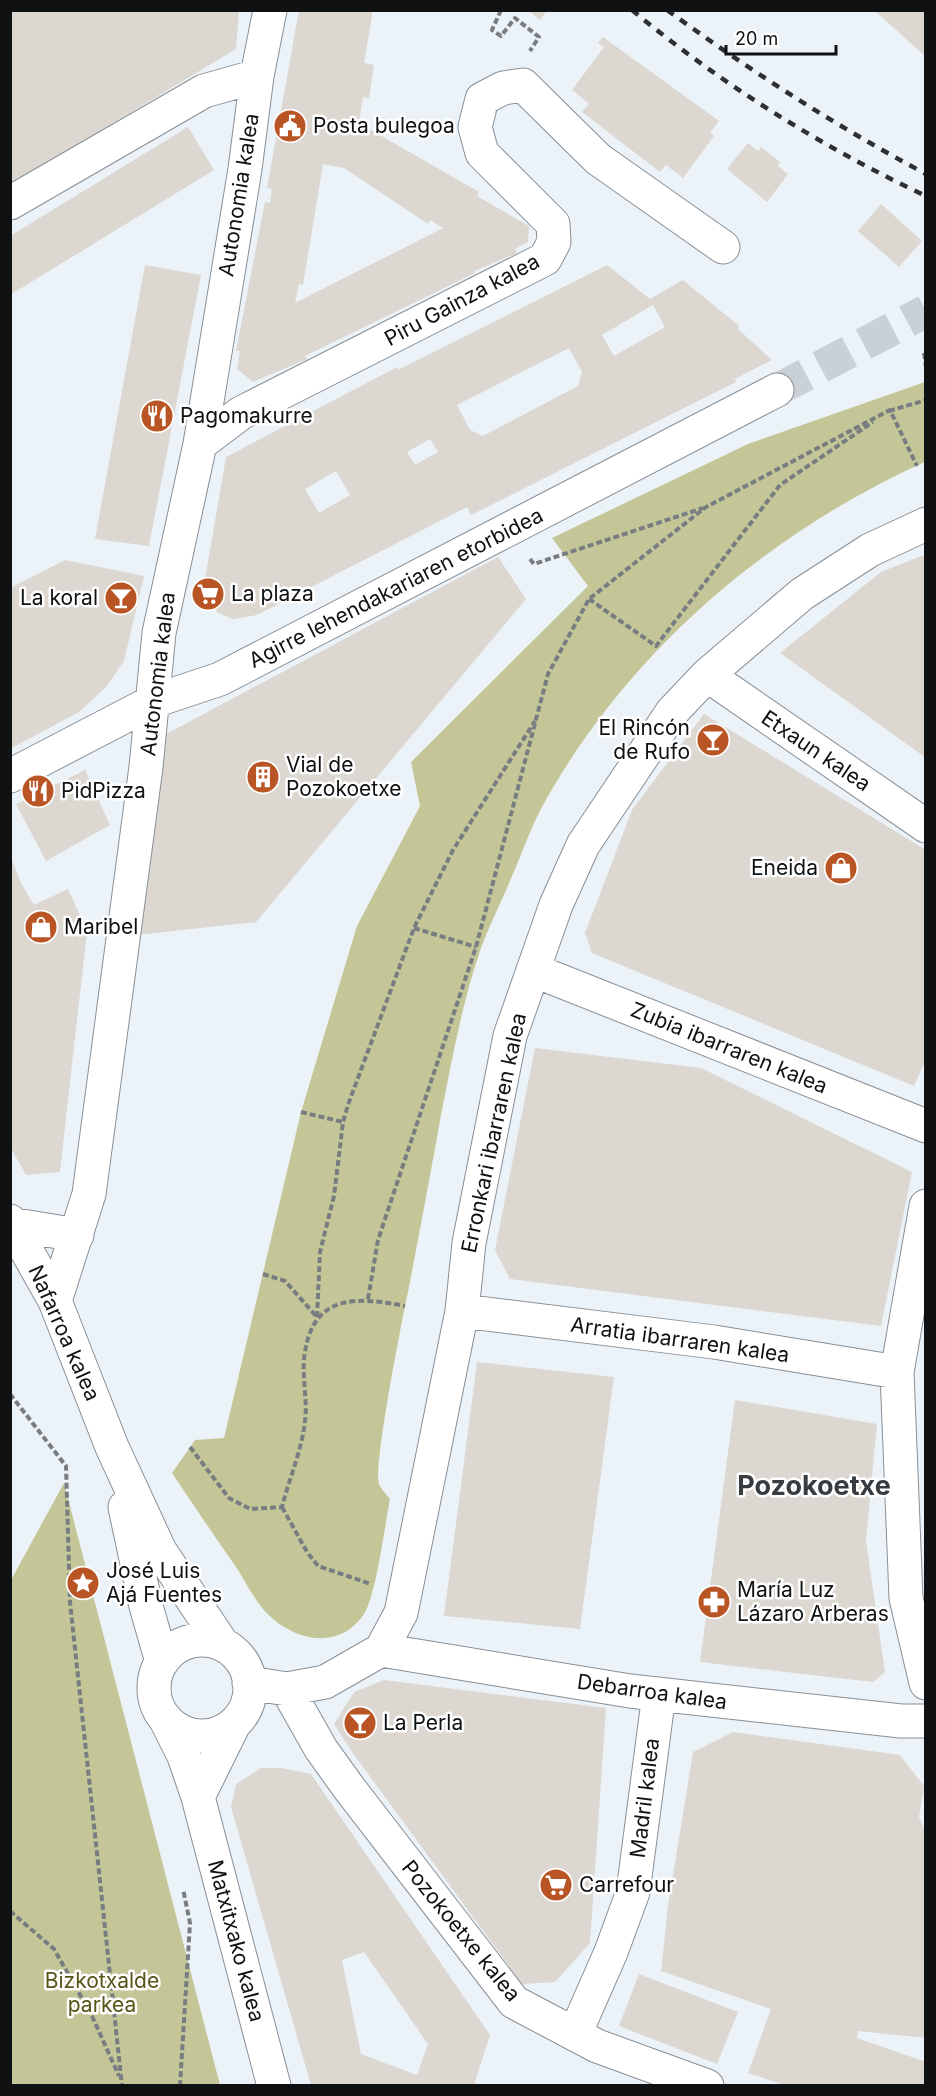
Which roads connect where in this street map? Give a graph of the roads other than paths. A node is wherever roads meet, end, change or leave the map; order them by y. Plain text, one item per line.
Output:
1 (270, 10) edge
2 (257, 76) junction
3 (10, 203) edge
4 (723, 247) dead end
5 (777, 390) tunnel mouth
6 (200, 444) junction
7 (926, 524) edge
8 (707, 675) junction
9 (154, 701) junction
10 (10, 776) edge
11 (926, 826) edge
12 (533, 970) junction
13 (926, 1126) edge
14 (926, 1206) edge
15 (11, 1223) edge
16 (77, 1235) junction
17 (20, 1261) edge
18 (55, 1301) junction
19 (462, 1311) junction
20 (897, 1372) junction
21 (112, 1447) junction
22 (223, 1645) junction
23 (381, 1650) junction
24 (162, 1662) junction
25 (249, 1683) junction
26 (926, 1683) edge
27 (287, 1689) junction
28 (659, 1694) junction
29 (165, 1718) junction
30 (926, 1721) edge
31 (234, 1724) junction
32 (198, 1797) junction
33 (575, 2034) junction
34 (274, 2085) edge
35 (707, 2085) edge

1 - 2 street, Autonomia kalea
2 - 3 street
2 - 6 street, Autonomia kalea
4 - 6 street, Piru Gainza kalea
5 - 9 street, Agirre lehendakariaren etorbidea
6 - 9 street, Autonomia kalea
7 - 8 street, Erronkari ibarraren kalea
8 - 11 street, Etxaun kalea
8 - 12 street, Erronkari ibarraren kalea
9 - 10 street, Agirre lehendakariaren etorbidea
9 - 16 street, Autonomia kalea
12 - 13 street, Zubia ibarraren kalea
12 - 19 street, Erronkari ibarraren kalea
14 - 20 street
15 - 16 street
15 - 17 street, Nafarroa kalea
16 - 18 street, Autonomia kalea
17 - 18 street, Nafarroa kalea
18 - 21 street, Nafarroa kalea
19 - 20 street, Arratia ibarraren kalea
19 - 23 street, Erronkari ibarraren kalea
20 - 26 street
21 - 22 street, Nafarroa kalea
21 - 24 street, Nafarroa kalea
22 - 24 street
22 - 25 street
23 - 27 street
23 - 28 street, Debarroa kalea
24 - 29 street
25 - 27 street
25 - 31 street
27 - 33 street, Pozokoetxe kalea
28 - 30 street, Debarroa kalea
28 - 33 street, Madril kalea
29 - 31 street
29 - 32 street, Matxitxako kalea
31 - 32 street
32 - 34 street, Matxitxako kalea
33 - 35 street, Pozokoetxe kalea

